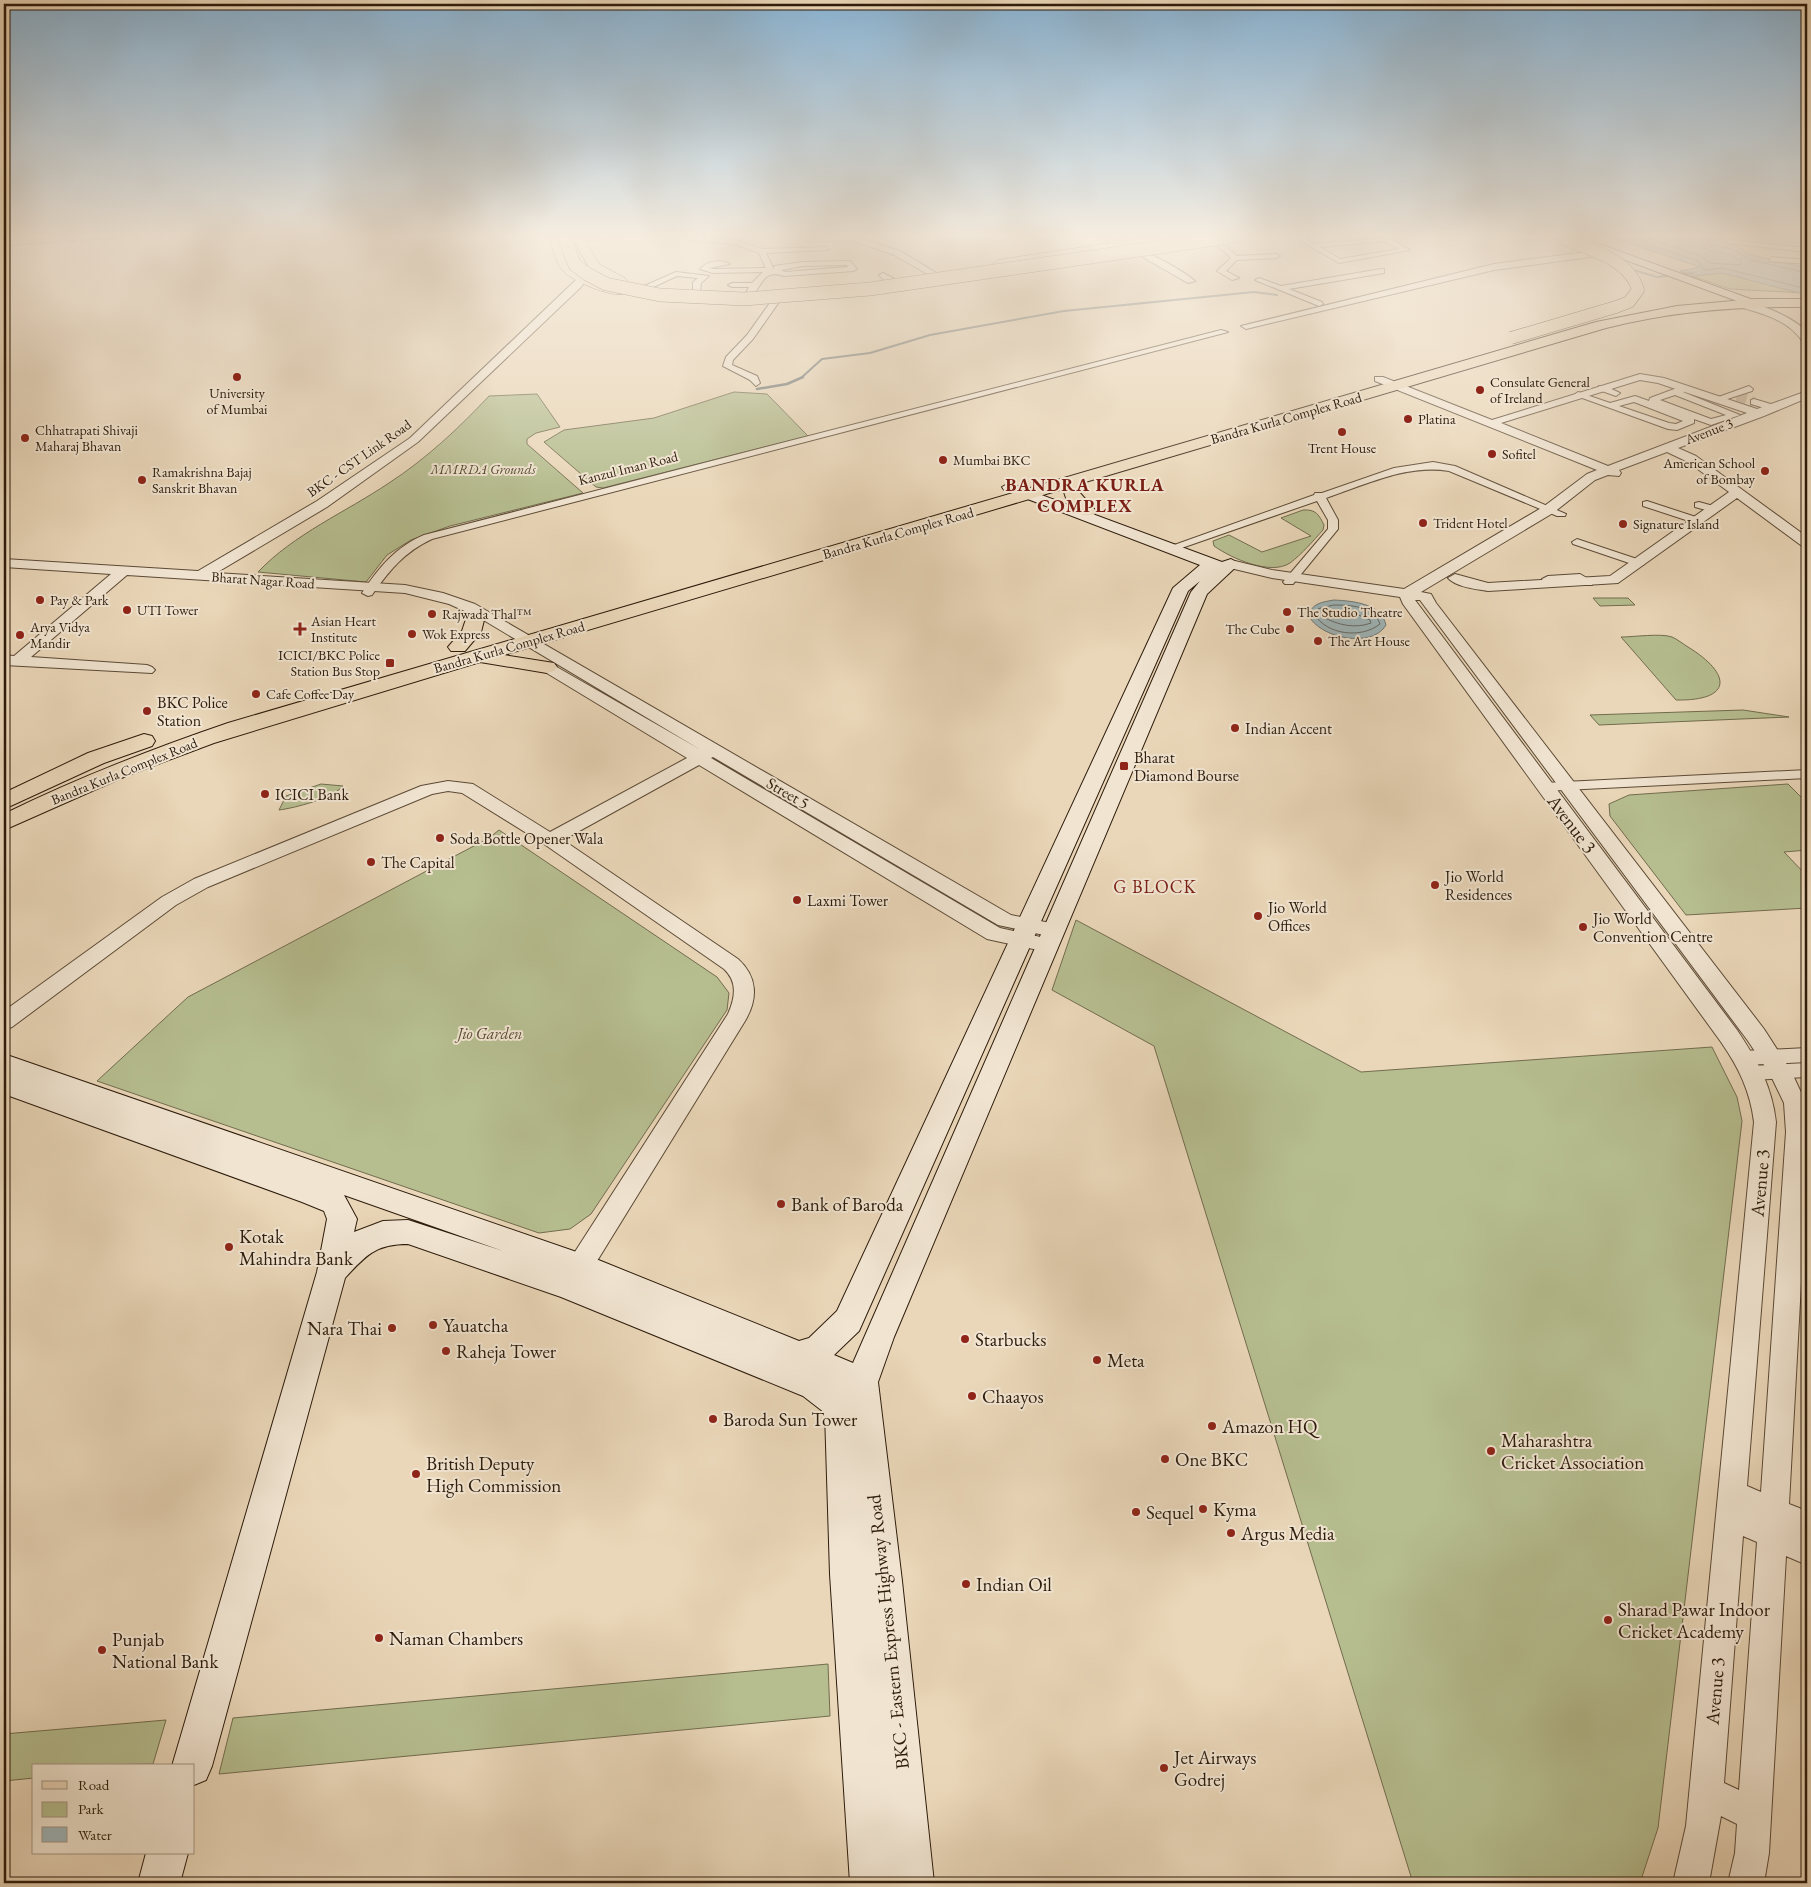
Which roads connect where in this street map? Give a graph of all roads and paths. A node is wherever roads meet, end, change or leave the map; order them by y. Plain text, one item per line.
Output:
1 (532, 326) edge
2 (549, 326) edge
3 (758, 326) edge
4 (1551, 326) edge
5 (1566, 326) edge
6 (1603, 326) edge
7 (1797, 326) edge
8 (1224, 332) dead end
9 (1807, 340) edge
10 (1492, 347) junction
11 (504, 353) junction
12 (520, 353) junction
13 (1390, 382) junction
14 (756, 383) dead end
15 (1426, 386) junction
16 (1602, 388) junction
17 (1749, 389) tunnel mouth
18 (1680, 390) junction
19 (1616, 393) dead end
20 (1578, 394) junction
21 (1807, 394) edge
22 (480, 395) dead end
23 (1718, 400) junction
24 (1610, 406) junction
25 (1804, 406) edge
26 (1755, 407) junction
27 (1775, 407) junction
28 (918, 411) joint
29 (1498, 422) junction
30 (1721, 423) junction
31 (435, 438) dead end
32 (1672, 449) junction
33 (398, 452) junction
34 (414, 454) junction
35 (1616, 470) junction
36 (391, 471) dead end
37 (1076, 480) junction
38 (344, 489) junction
39 (1024, 489) junction
40 (1737, 492) junction
41 (1319, 496) junction
42 (1647, 504) dead end
43 (1699, 505) dead end
44 (1713, 509) junction
45 (1548, 510) junction
46 (1088, 511) junction
47 (1561, 514) junction
48 (1698, 520) junction
49 (1577, 542) dead end
50 (1807, 543) edge
51 (1172, 547) junction
52 (265, 552) dead end
53 (4, 563) edge
54 (1639, 563) junction
55 (1222, 565) junction
56 (241, 567) dead end
57 (4, 569) edge
58 (120, 573) junction
59 (200, 576) junction
60 (225, 577) junction
61 (1455, 578) junction
62 (1291, 580) junction
63 (376, 590) junction
64 (1417, 599) junction
65 (474, 620) junction
66 (514, 638) junction
67 (464, 653) junction
68 (10, 660) edge
69 (546, 667) junction
70 (147, 670) dead end
71 (706, 754) junction
72 (1807, 774) edge
73 (1566, 786) junction
74 (1544, 787) junction
75 (4, 802) edge
76 (4, 823) edge
77 (550, 840) junction
78 (1038, 935) junction
79 (4, 1022) edge
80 (1807, 1055) edge
81 (4, 1064) edge
82 (1762, 1065) junction
83 (1807, 1070) edge
84 (4, 1084) edge
85 (580, 1266) junction
86 (332, 1272) junction
87 (799, 1356) junction
88 (851, 1394) junction
89 (1731, 1504) junction
90 (1773, 1523) junction
91 (1807, 1526) edge
92 (1807, 1550) edge
93 (193, 1764) edge
94 (1706, 1792) junction
95 (1754, 1814) junction
96 (167, 1854) edge
97 (159, 1883) edge
98 (871, 1883) edge
99 (913, 1883) edge
100 (1691, 1883) edge
101 (1746, 1883) edge

1 - 11 street, BKC - CST Link Road
2 - 12 street
3 - 14 street
4 - 10 main road, bridge
5 - 10 main road, Bandra Kurla Complex Road
6 - 15 main road, Bandra Kurla Complex Road
7 - 9 street
8 - 28 street, Kanzul Iman Road
10 - 13 main road, Bandra Kurla Complex Road
11 - 12 street
11 - 33 street, BKC - CST Link Road
12 - 22 street
13 - 15 main road, Bandra Kurla Complex Road
13 - 35 street
13 - 37 main road, Bandra Kurla Complex Road
13 - 39 main road, Bandra Kurla Complex Road
15 - 29 street
16 - 18 street
16 - 19 street
16 - 20 street
17 - 23 street
18 - 23 street
18 - 30 street
18 - 30 street
20 - 24 street
20 - 29 street
21 - 27 street, Avenue 3
23 - 26 street
24 - 24 street
25 - 27 street, Avenue 3
26 - 27 street, Avenue 3
26 - 30 street, Avenue 3
27 - 32 street, Avenue 3
28 - 63 street, Kanzul Iman Road
29 - 35 street
30 - 32 street, Avenue 3
31 - 34 street, BKC - CST Link Road
32 - 35 street, Avenue 3
32 - 40 street
33 - 34 street
33 - 38 street, BKC - CST Link Road
34 - 36 street, BKC - CST Link Road
35 - 45 street, Avenue 3
35 - 47 street, Avenue 3
37 - 39 main road, Bandra Kurla Complex Road
37 - 46 main road
38 - 52 street, BKC - CST Link Road
38 - 59 street, BKC - CST Link Road
39 - 46 main road
39 - 51 main road
39 - 66 main road, Bandra Kurla Complex Road
40 - 44 street
40 - 50 street
41 - 45 street
41 - 51 street
41 - 62 street
42 - 48 street
43 - 44 street
44 - 48 street
45 - 47 street
45 - 64 street, Avenue 3
46 - 51 main road
47 - 61 street, Avenue 3
48 - 54 street
49 - 54 street
51 - 55 main road
53 - 58 street, Bharat Nagar Road
54 - 61 street
55 - 62 street
55 - 78 main road
56 - 60 street
57 - 58 street, Bharat Nagar Road
58 - 59 street, Bharat Nagar Road
58 - 63 street, Bharat Nagar Road
58 - 68 street
59 - 60 street, Bharat Nagar Road
60 - 63 street, Bharat Nagar Road
61 - 64 street, Avenue 3
62 - 64 street
63 - 65 street, Bharat Nagar Road
63 - 66 street, Bharat Nagar Road
64 - 73 street, Avenue 3
64 - 74 street, Avenue 3
65 - 66 street, Bharat Nagar Road
65 - 67 main road
66 - 67 main road, Bandra Kurla Complex Road
66 - 69 street, Street 5
66 - 71 street, Street 5
67 - 69 main road
67 - 75 main road, Bandra Kurla Complex Road
67 - 76 main road, Bandra Kurla Complex Road
68 - 70 street
69 - 71 street, Street 5
71 - 77 street
71 - 78 street, Street 5
72 - 73 street
73 - 74 street
73 - 82 street, Avenue 3
74 - 82 street, Avenue 3
77 - 79 street
77 - 85 street
78 - 87 main road
78 - 88 main road
80 - 82 street
81 - 85 main road
82 - 83 street
82 - 89 street, Avenue 3
82 - 90 street, Avenue 3
84 - 86 main road
85 - 87 main road
86 - 88 main road
86 - 93 main road
87 - 88 main road
88 - 98 main road
88 - 99 main road, BKC - Eastern Express Highway Road
89 - 90 street
89 - 94 street, Avenue 3
90 - 91 street
90 - 92 street
90 - 95 street, Avenue 3
94 - 95 street
94 - 100 street, Avenue 3
95 - 101 street, Avenue 3
96 - 97 main road

